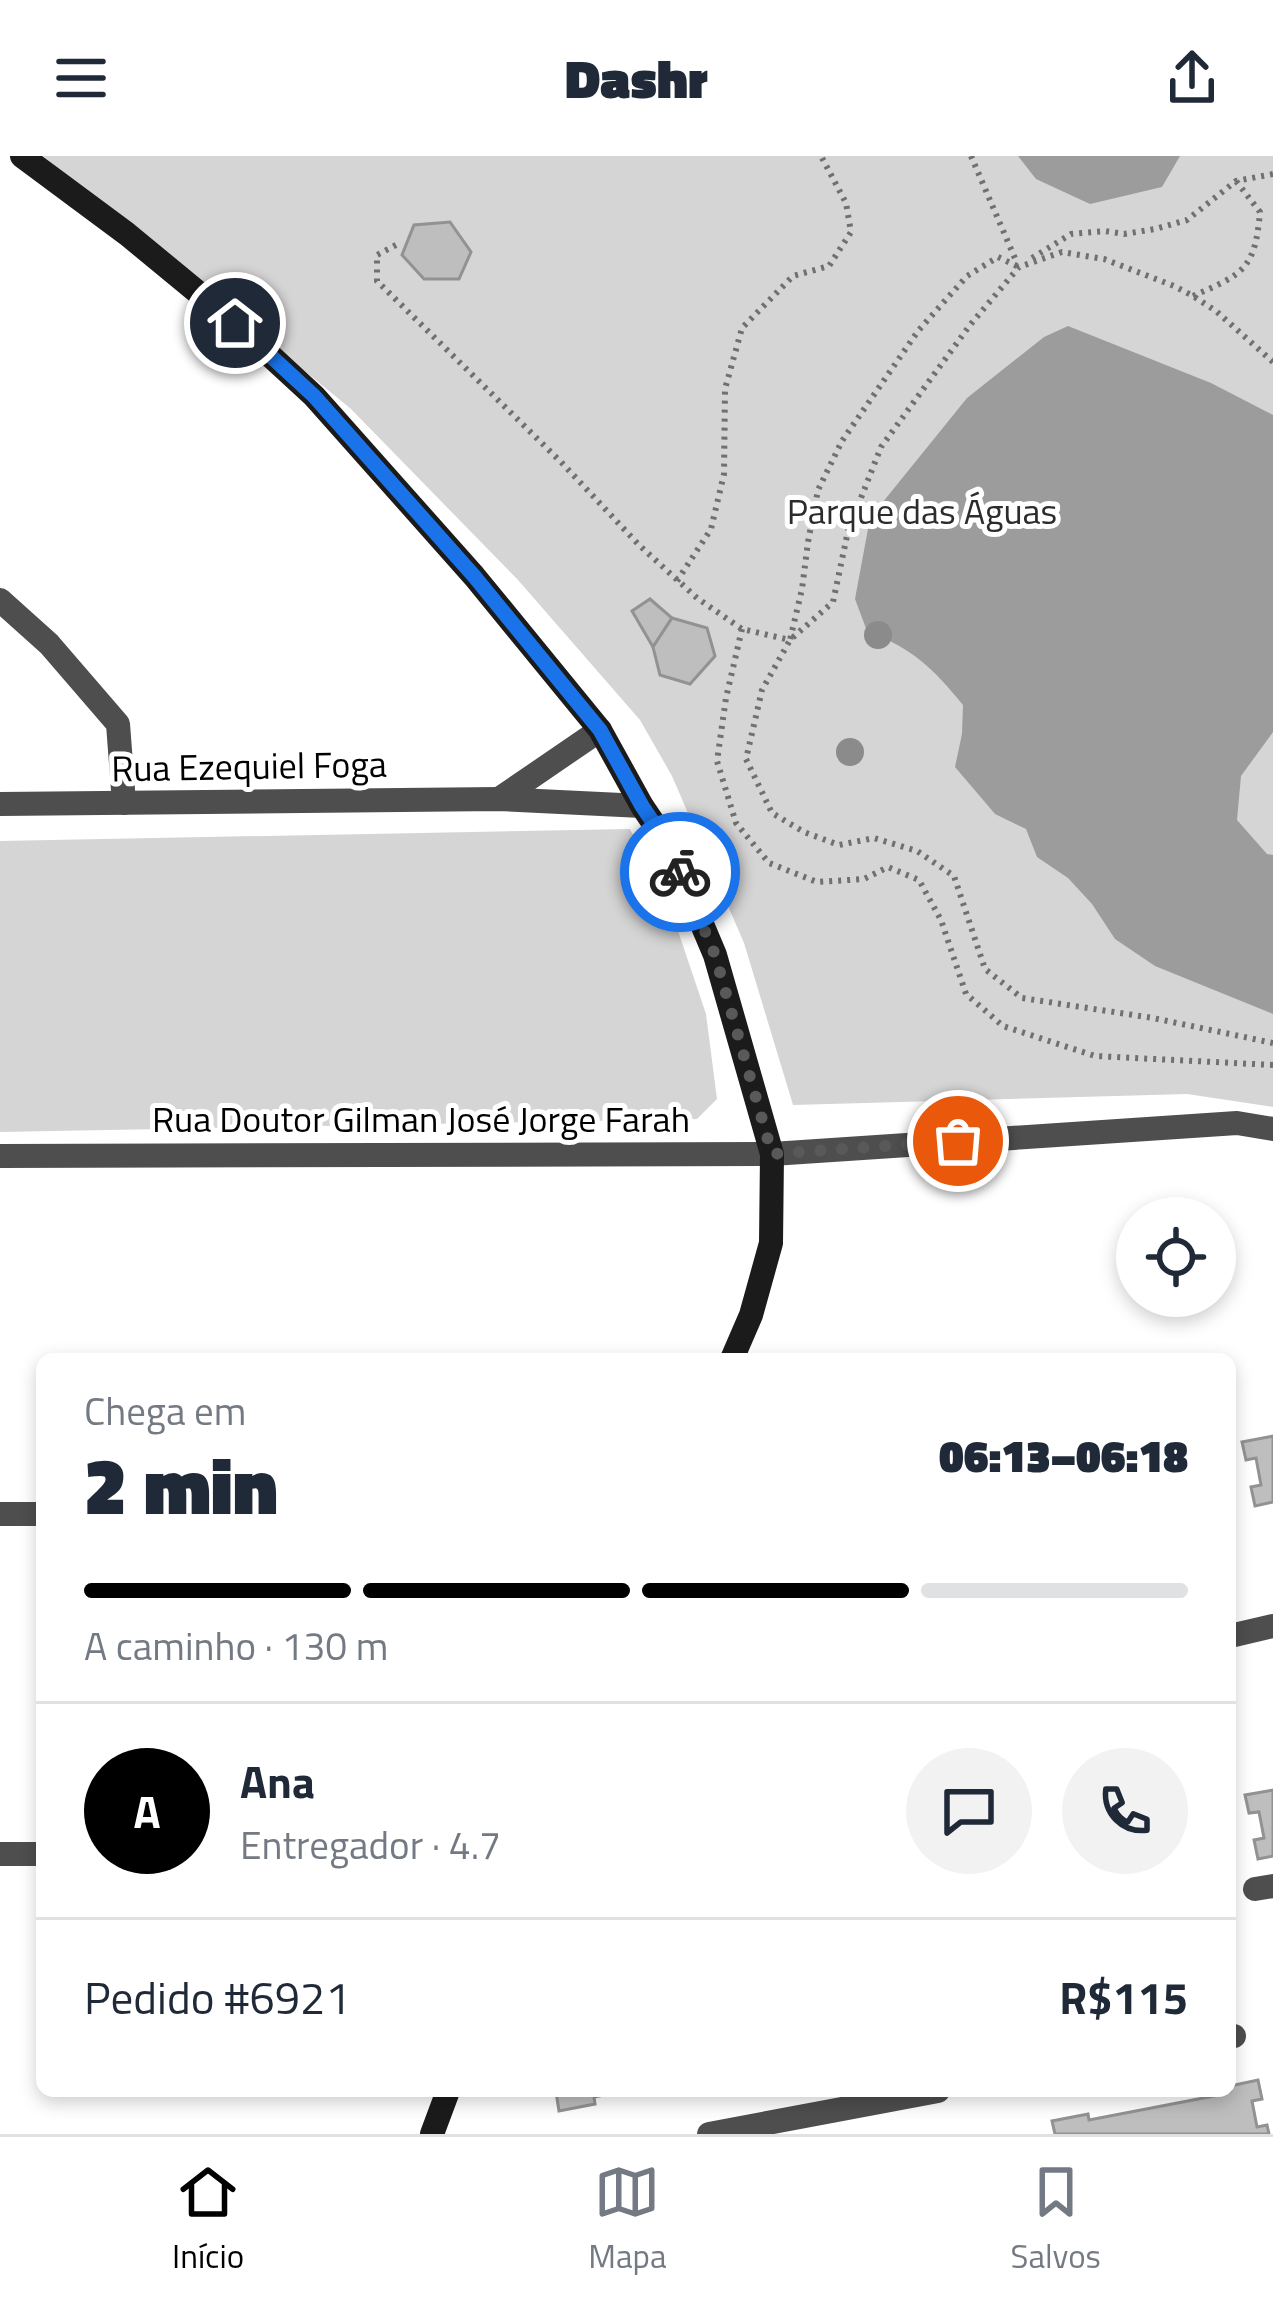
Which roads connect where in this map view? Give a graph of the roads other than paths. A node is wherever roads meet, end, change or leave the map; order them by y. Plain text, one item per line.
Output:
1 (22, 156) edge
2 (0, 600) edge
3 (600, 730) junction
4 (499, 799) junction
5 (124, 803) junction
6 (0, 804) edge
7 (642, 806) junction
8 (1273, 1129) edge
9 (772, 1154) junction
10 (0, 1156) edge
11 (735, 1353) edge
12 (0, 1514) edge
13 (36, 1514) edge
14 (1273, 1626) edge
15 (1236, 1635) edge
16 (0, 1854) edge
17 (36, 1854) edge
18 (446, 2097) edge
19 (906, 2097) edge
20 (432, 2134) edge
21 (709, 2134) edge

1 - 3 street
2 - 5 street
3 - 4 street
3 - 7 street
4 - 5 street, Rua Ezequiel Foga
4 - 7 street, Rua Ezequiel Foga
5 - 6 street, Rua Ezequiel Foga
7 - 9 street
8 - 9 street, Rua Doutor Gilman José Jorge Farah
9 - 10 street, Rua Doutor Gilman José Jorge Farah
9 - 11 street
12 - 13 street
14 - 15 street
16 - 17 street
18 - 20 street
19 - 21 street

